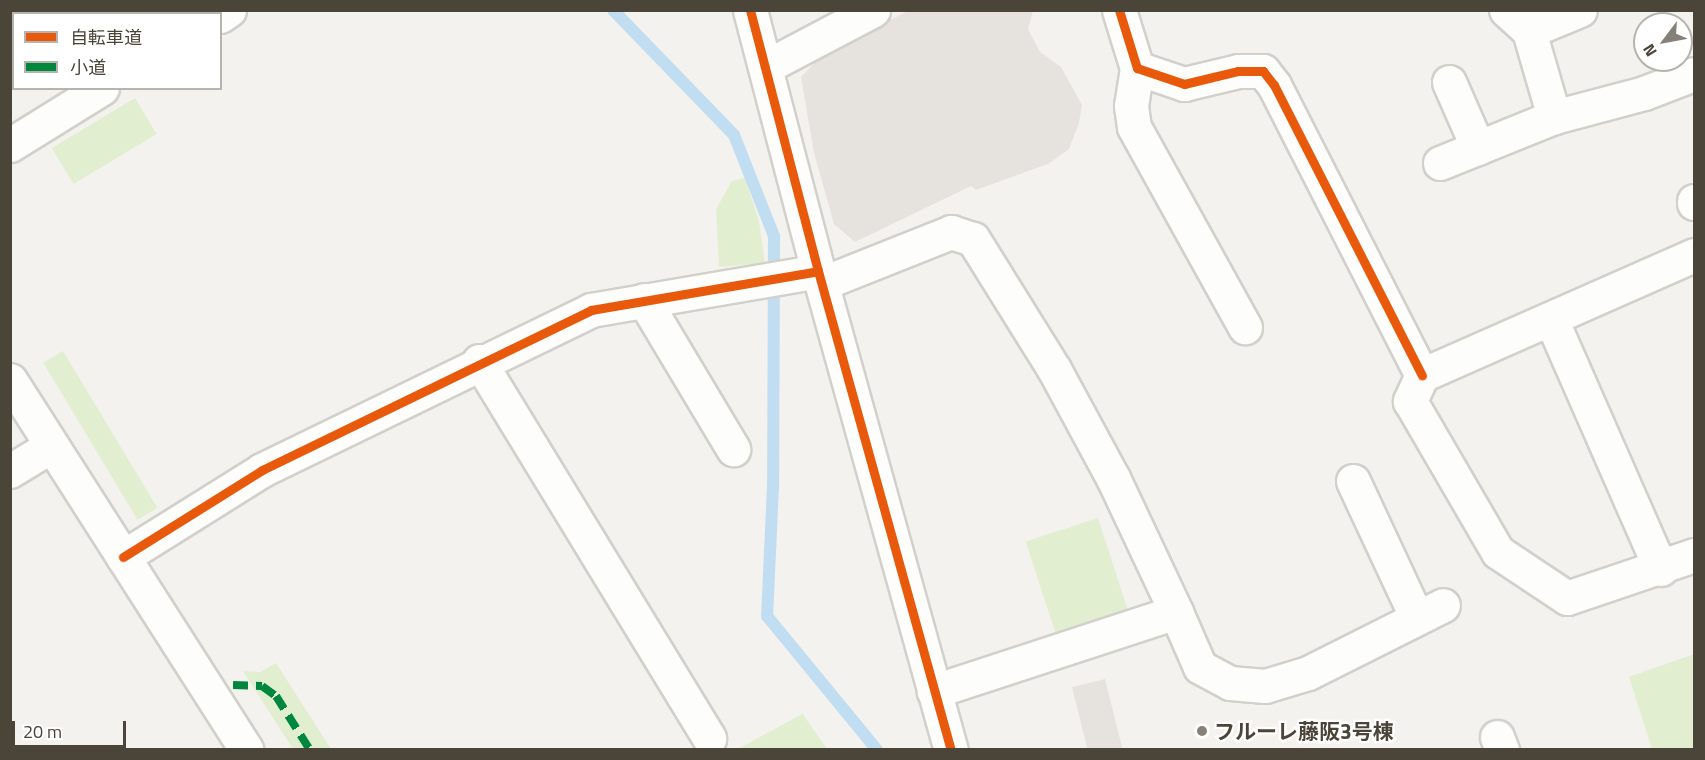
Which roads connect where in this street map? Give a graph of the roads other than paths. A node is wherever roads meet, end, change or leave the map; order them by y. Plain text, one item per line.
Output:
1 (750, 10) edge
2 (873, 10) edge
3 (1119, 10) edge
4 (1580, 10) edge
5 (1517, 21) edge
6 (767, 66) junction
7 (1137, 68) junction
8 (1695, 74) edge
9 (1449, 82) dead end
10 (100, 90) edge
11 (1554, 117) junction
12 (10, 145) edge
13 (1478, 148) junction
14 (1440, 163) dead end
15 (1695, 255) edge
16 (812, 276) junction
17 (644, 300) junction
18 (1551, 319) junction
19 (1245, 327) dead end
20 (479, 361) junction
21 (1422, 375) junction
22 (10, 380) edge
23 (51, 446) junction
24 (733, 449) dead end
25 (10, 471) edge
26 (1353, 481) dead end
27 (1695, 555) edge
28 (123, 557) junction
29 (1660, 569) junction
30 (1176, 612) junction
31 (934, 691) junction
32 (709, 738) dead end
33 (247, 750) edge
34 (951, 750) edge

1 - 6 street
2 - 6 street
3 - 7 street
4 - 5 street
5 - 11 street
6 - 16 street
7 - 19 street
7 - 21 street
8 - 11 street
9 - 13 street
10 - 12 street
11 - 13 street
13 - 14 street
15 - 18 street
16 - 17 street
16 - 30 street
16 - 31 street
17 - 20 street
17 - 24 street
18 - 21 street
18 - 29 street
20 - 28 street
20 - 32 street
21 - 29 street
22 - 23 street
23 - 25 street
23 - 28 street
26 - 30 street
27 - 29 street
28 - 33 street
30 - 31 street
31 - 34 street

